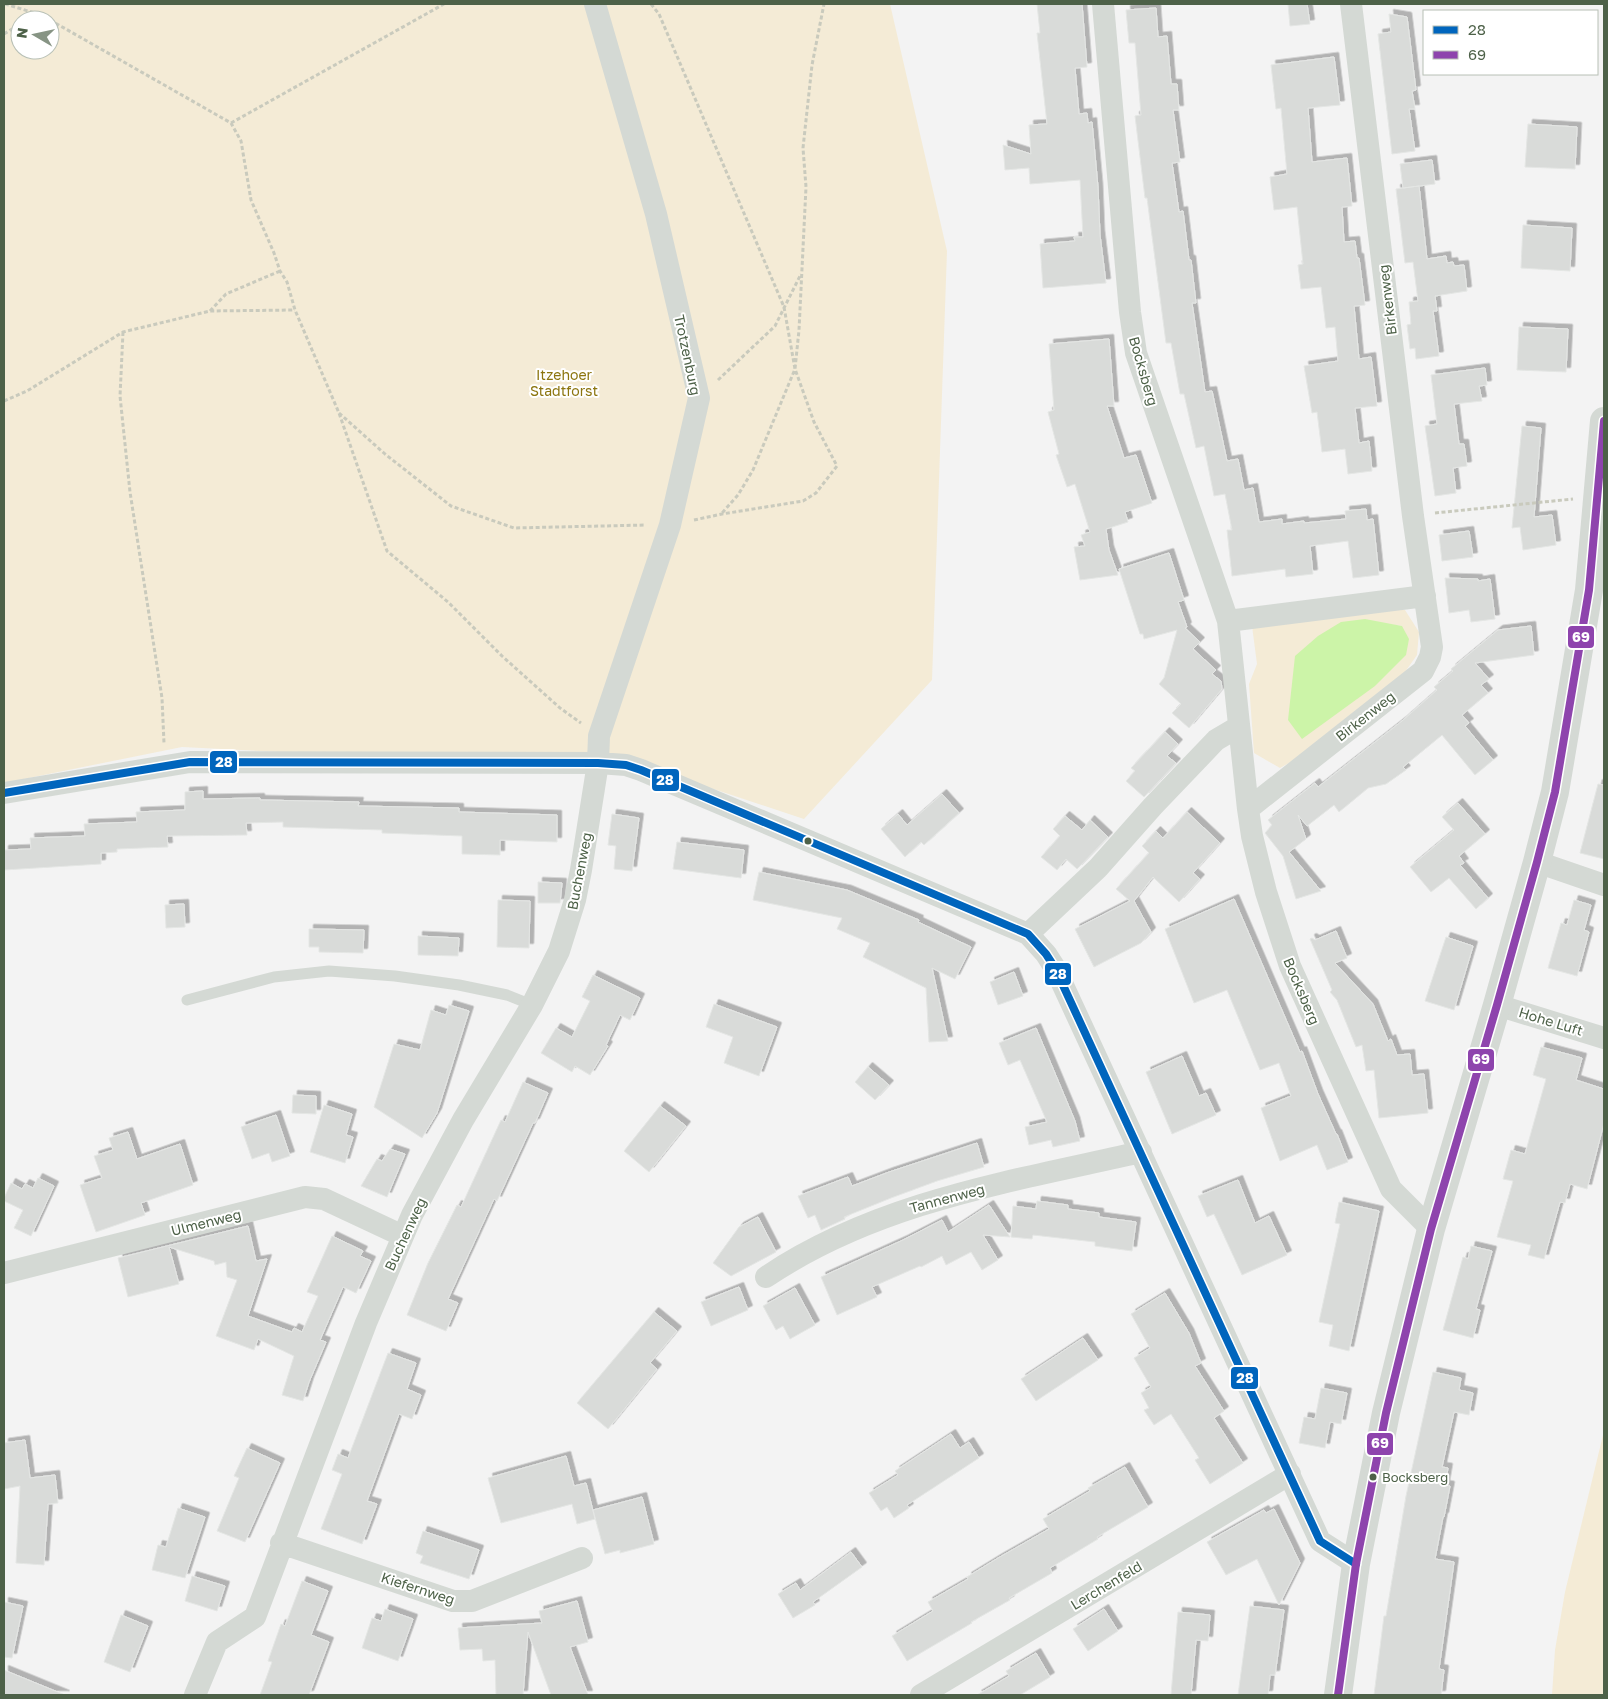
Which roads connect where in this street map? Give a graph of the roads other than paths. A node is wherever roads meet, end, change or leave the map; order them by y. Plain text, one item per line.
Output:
1 (595, 4) edge
2 (1103, 4) edge
3 (1351, 4) edge
4 (1604, 421) edge
5 (1425, 596) junction
6 (1228, 621) junction
7 (1238, 727) junction
8 (598, 763) junction
9 (4, 793) edge
10 (1248, 809) junction
11 (1537, 862) junction
12 (1604, 885) edge
13 (1028, 934) junction
14 (187, 1000) dead end
15 (1497, 1005) junction
16 (532, 1006) junction
17 (1604, 1038) edge
18 (1141, 1152) junction
19 (1431, 1229) junction
20 (403, 1236) junction
21 (4, 1273) edge
22 (766, 1277) dead end
23 (1290, 1474) junction
24 (282, 1543) junction
25 (582, 1558) dead end
26 (1356, 1564) junction
27 (195, 1695) edge
28 (921, 1695) edge
29 (1338, 1695) edge

1 - 8 street, Trotzenburg
2 - 6 street, Bocksberg
3 - 5 street, Birkenweg
4 - 11 street
5 - 6 street
5 - 10 street, Birkenweg
6 - 7 street, Bocksberg
7 - 10 street, Bocksberg
7 - 13 street
8 - 9 street
8 - 13 street
8 - 16 street, Buchenweg
10 - 19 street, Bocksberg
11 - 12 street
11 - 15 street
13 - 18 street
14 - 16 lane
15 - 17 street, Hohe Luft
15 - 19 street
16 - 20 street, Buchenweg
18 - 22 street, Tannenweg
18 - 23 street
19 - 26 street
20 - 21 street, Ulmenweg
20 - 24 street, Buchenweg
23 - 26 street
23 - 28 street, Lerchenfeld
24 - 25 street, Kiefernweg
24 - 27 street, Buchenweg
26 - 29 street

